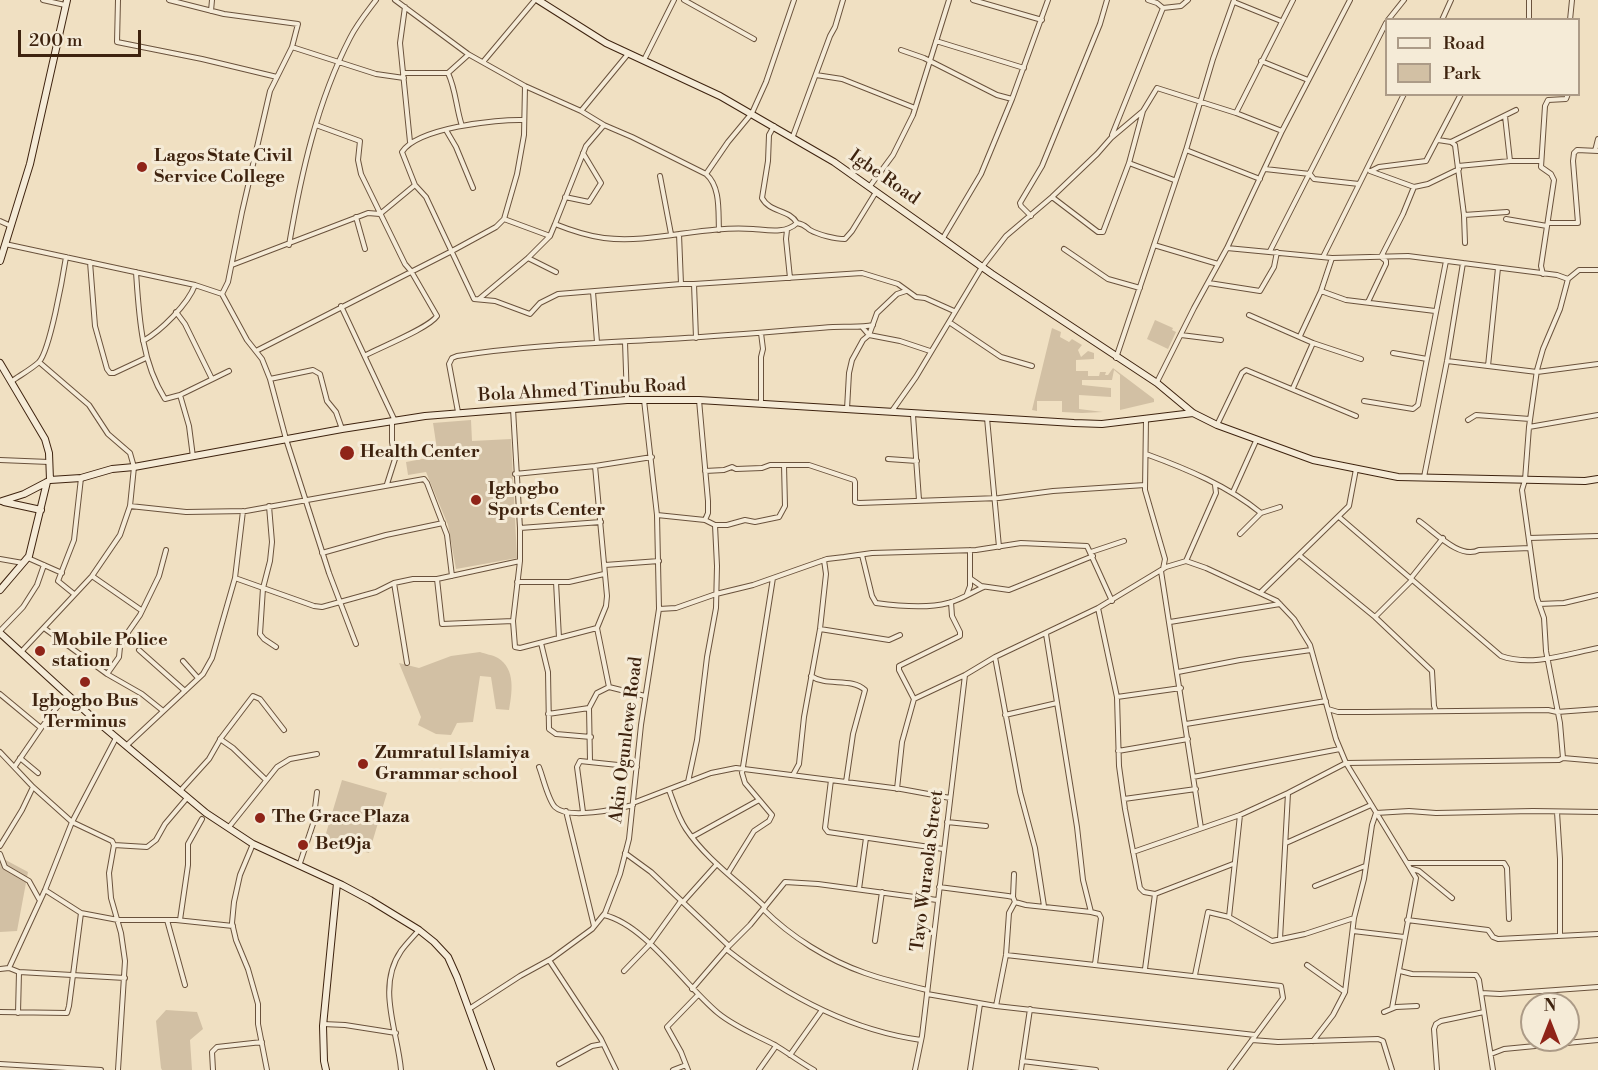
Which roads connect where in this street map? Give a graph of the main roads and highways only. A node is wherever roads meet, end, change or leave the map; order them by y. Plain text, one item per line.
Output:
1 (537, 0) edge
2 (66, 3) edge
3 (0, 261) edge
4 (0, 364) edge
5 (1193, 412) junction
6 (1598, 479) edge
7 (48, 481) junction
8 (1, 501) edge
9 (40, 510) junction
10 (0, 590) edge
11 (0, 632) edge
12 (337, 883) junction
13 (327, 1070) edge
14 (491, 1070) edge

1 - 5 main road, Igbe Road
2 - 3 main road
4 - 7 main road
5 - 6 main road, Igbe Road
5 - 7 main road, Bola Ahmed Tinubu Road
7 - 8 main road
7 - 9 main road
8 - 9 main road
9 - 10 main road
11 - 12 main road
12 - 13 main road
12 - 14 main road

